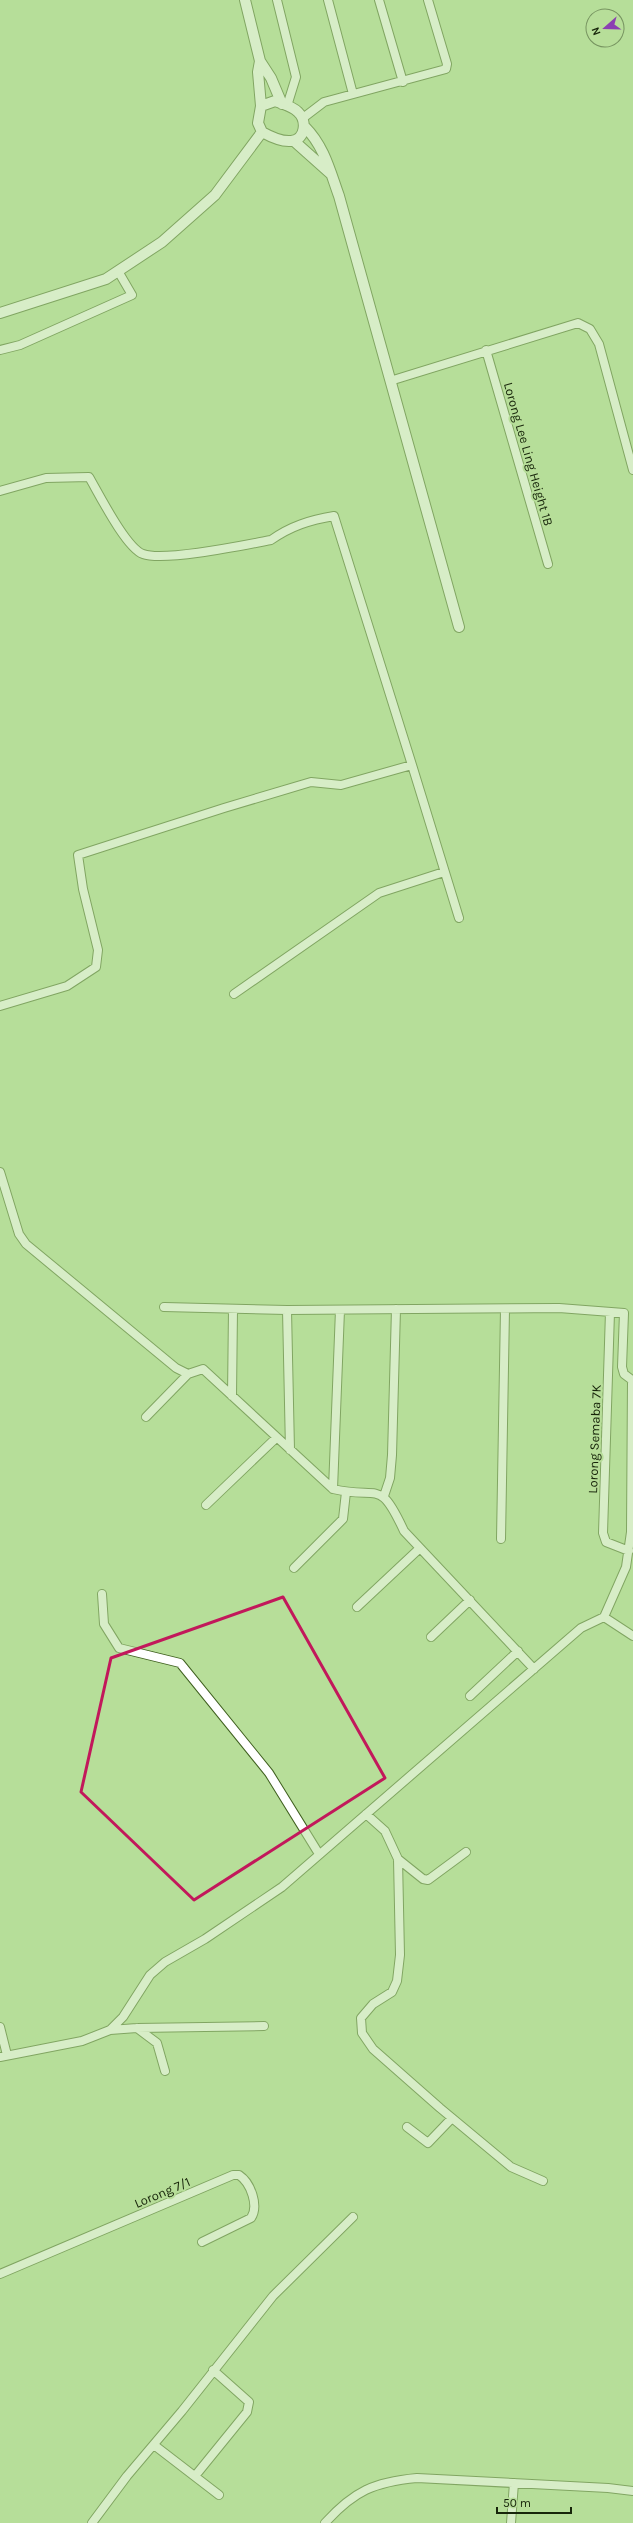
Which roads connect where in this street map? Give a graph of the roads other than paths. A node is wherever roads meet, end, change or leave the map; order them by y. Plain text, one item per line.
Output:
1 (245, 0) edge
2 (277, 0) edge
3 (328, 0) edge
4 (380, 0) edge
5 (428, 0) edge
6 (260, 61) junction
7 (403, 82) junction
8 (354, 94) junction
9 (285, 105) junction
10 (261, 106) junction
11 (304, 122) junction
12 (262, 132) junction
13 (294, 141) junction
14 (331, 174) junction
15 (118, 271) junction
16 (0, 313) edge
17 (0, 350) edge
18 (486, 350) junction
19 (390, 381) junction
20 (633, 470) edge
21 (0, 491) edge
22 (548, 564) dead end
23 (459, 627) dead end
24 (412, 765) junction
25 (444, 872) junction
26 (459, 918) dead end
27 (234, 994) dead end
28 (0, 1006) edge
29 (0, 1172) edge
30 (164, 1307) dead end
31 (233, 1309) junction
32 (396, 1309) junction
33 (505, 1309) junction
34 (287, 1310) junction
35 (340, 1310) junction
36 (610, 1312) junction
37 (188, 1374) junction
38 (632, 1380) edge
39 (232, 1396) junction
40 (146, 1418) dead end
41 (276, 1438) junction
42 (290, 1450) junction
43 (333, 1489) junction
44 (346, 1492) junction
45 (384, 1496) junction
46 (206, 1505) dead end
47 (500, 1539) dead end
48 (420, 1548) junction
49 (629, 1550) junction
50 (294, 1568) dead end
51 (102, 1594) dead end
52 (470, 1600) junction
53 (357, 1607) dead end
54 (604, 1617) junction
55 (633, 1636) edge
56 (431, 1637) dead end
57 (518, 1651) junction
58 (534, 1669) junction
59 (470, 1696) dead end
60 (366, 1814) junction
61 (466, 1852) dead end
62 (319, 1854) junction
63 (398, 1859) junction
64 (264, 2026) dead end
65 (0, 2027) edge
66 (137, 2028) junction
67 (110, 2030) junction
68 (3, 2056) edge
69 (165, 2071) dead end
70 (452, 2118) junction
71 (407, 2127) dead end
72 (543, 2181) dead end
73 (354, 2217) dead end
74 (202, 2242) dead end
75 (0, 2274) edge
76 (213, 2370) junction
77 (154, 2445) junction
78 (195, 2476) junction
79 (514, 2483) junction
80 (633, 2491) edge
81 (219, 2495) dead end
82 (92, 2523) edge
83 (325, 2523) edge
84 (511, 2523) edge

1 - 6 street
2 - 9 street
3 - 8 street
4 - 7 street
5 - 7 street
6 - 9 street
6 - 10 street
7 - 8 street
8 - 11 street
9 - 10 street
9 - 11 street
10 - 12 street
11 - 13 street
11 - 14 street
12 - 13 street
12 - 15 street
13 - 14 street
14 - 19 street
15 - 16 street
15 - 17 street
18 - 19 street
18 - 20 street
18 - 22 street, Lorong Lee Ling Height 1B
19 - 23 street
21 - 24 street
24 - 25 street
24 - 28 street
25 - 26 street
25 - 27 street
29 - 37 street
30 - 31 street
31 - 34 street
31 - 39 street
32 - 33 street
32 - 35 street
32 - 45 street
33 - 36 street
33 - 47 street
34 - 35 street
34 - 42 street
35 - 43 street
36 - 38 street
36 - 49 street, Lorong Semaba 7K
37 - 39 street
37 - 40 street
38 - 49 street
39 - 41 street
41 - 42 street
41 - 46 street
42 - 43 street
43 - 44 street
44 - 45 street
44 - 50 street
45 - 48 street
48 - 52 street
48 - 53 street
49 - 54 street
51 - 62 street
52 - 56 street
52 - 57 street
54 - 55 street
54 - 58 street
57 - 58 street
57 - 59 street
58 - 60 street
60 - 62 street
60 - 63 street
61 - 63 street
62 - 67 street
63 - 70 street
64 - 66 street
65 - 68 street
66 - 67 street
66 - 69 street
67 - 68 street
70 - 71 street
70 - 72 street
73 - 76 street
74 - 75 street, Lorong 7/1
76 - 77 street
76 - 78 street
77 - 78 street
77 - 82 street
78 - 81 street
79 - 80 street
79 - 83 street
79 - 84 street

